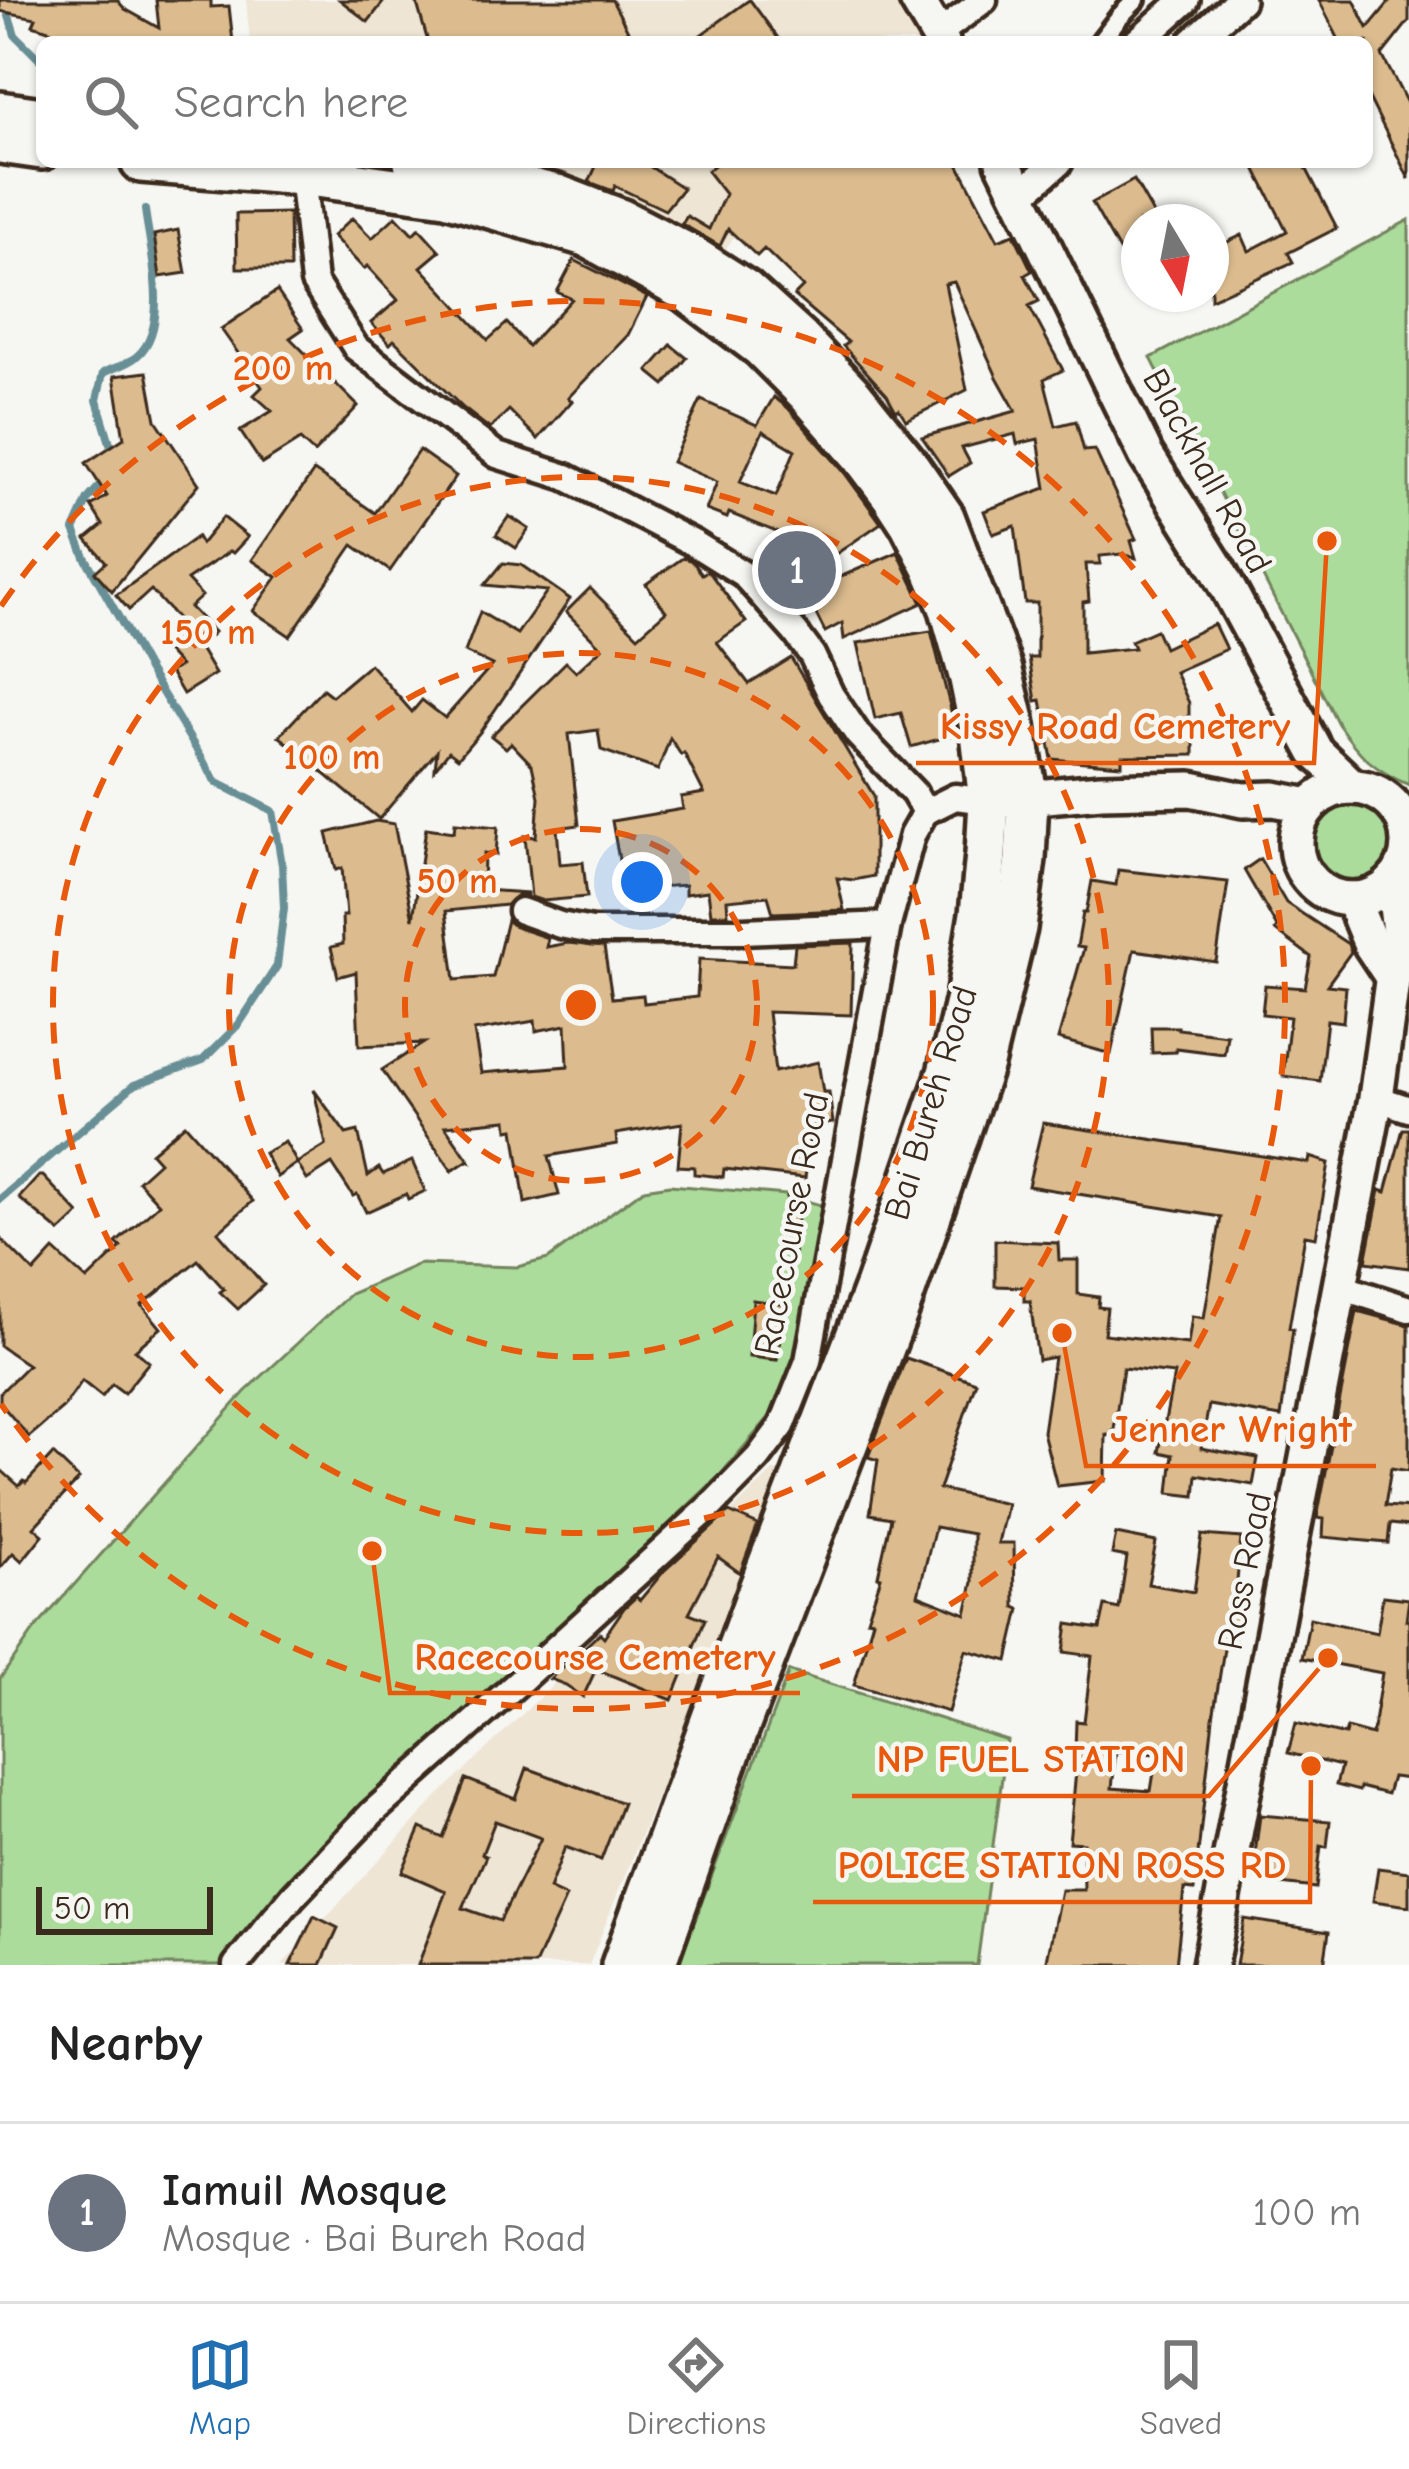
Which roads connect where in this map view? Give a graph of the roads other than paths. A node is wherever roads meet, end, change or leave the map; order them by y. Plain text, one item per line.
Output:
1 (916, 0) edge
2 (984, 0) edge
3 (1136, 0) edge
4 (1185, 0) edge
5 (1240, 0) edge
6 (939, 36) edge
7 (942, 36) edge
8 (1105, 36) edge
9 (1145, 36) edge
10 (1200, 36) edge
11 (0, 112) edge
12 (36, 117) edge
13 (0, 143) edge
14 (36, 148) edge
15 (215, 168) edge
16 (438, 168) edge
17 (1006, 168) edge
18 (1051, 168) edge
19 (302, 175) junction
20 (1019, 196) junction
21 (1316, 752) junction
22 (1353, 787) junction
23 (1008, 800) junction
24 (1243, 800) junction
25 (1314, 802) junction
26 (925, 812) junction
27 (1295, 843) junction
28 (1404, 844) edge
29 (1352, 899) junction
30 (521, 911) dead end
31 (888, 925) junction
32 (1404, 933) edge
33 (1393, 978) junction
34 (1376, 1098) junction
35 (1409, 1109) edge
36 (1338, 1286) junction
37 (1409, 1309) edge
38 (236, 1965) edge
39 (622, 1965) edge
40 (655, 1965) edge
41 (1210, 1965) edge

1 - 6 main road
2 - 7 street
3 - 8 street
4 - 9 street
5 - 10 street
11 - 12 highway
13 - 14 highway
15 - 19 highway, Bai Bureh Road
16 - 23 highway
17 - 20 main road, Blackhall Road
18 - 20 street
19 - 23 highway, Bai Bureh Road
19 - 26 street
20 - 21 main road, Blackhall Road
21 - 22 main road, Blackhall Road
21 - 25 main road, Blackhall Road
22 - 25 main road
22 - 28 main road
23 - 24 main road
23 - 26 street
23 - 39 highway, Bai Bureh Road
23 - 40 highway
24 - 25 main road
24 - 27 main road
25 - 27 main road
26 - 31 street, Racecourse Road
27 - 29 main road
28 - 29 main road
28 - 32 main road, Ross Road
29 - 33 main road
30 - 31 street
31 - 38 street, Racecourse Road
32 - 33 main road, Ross Road
33 - 34 main road, Ross Road
34 - 35 street
34 - 36 main road, Ross Road
36 - 37 street
36 - 41 main road, Ross Road

